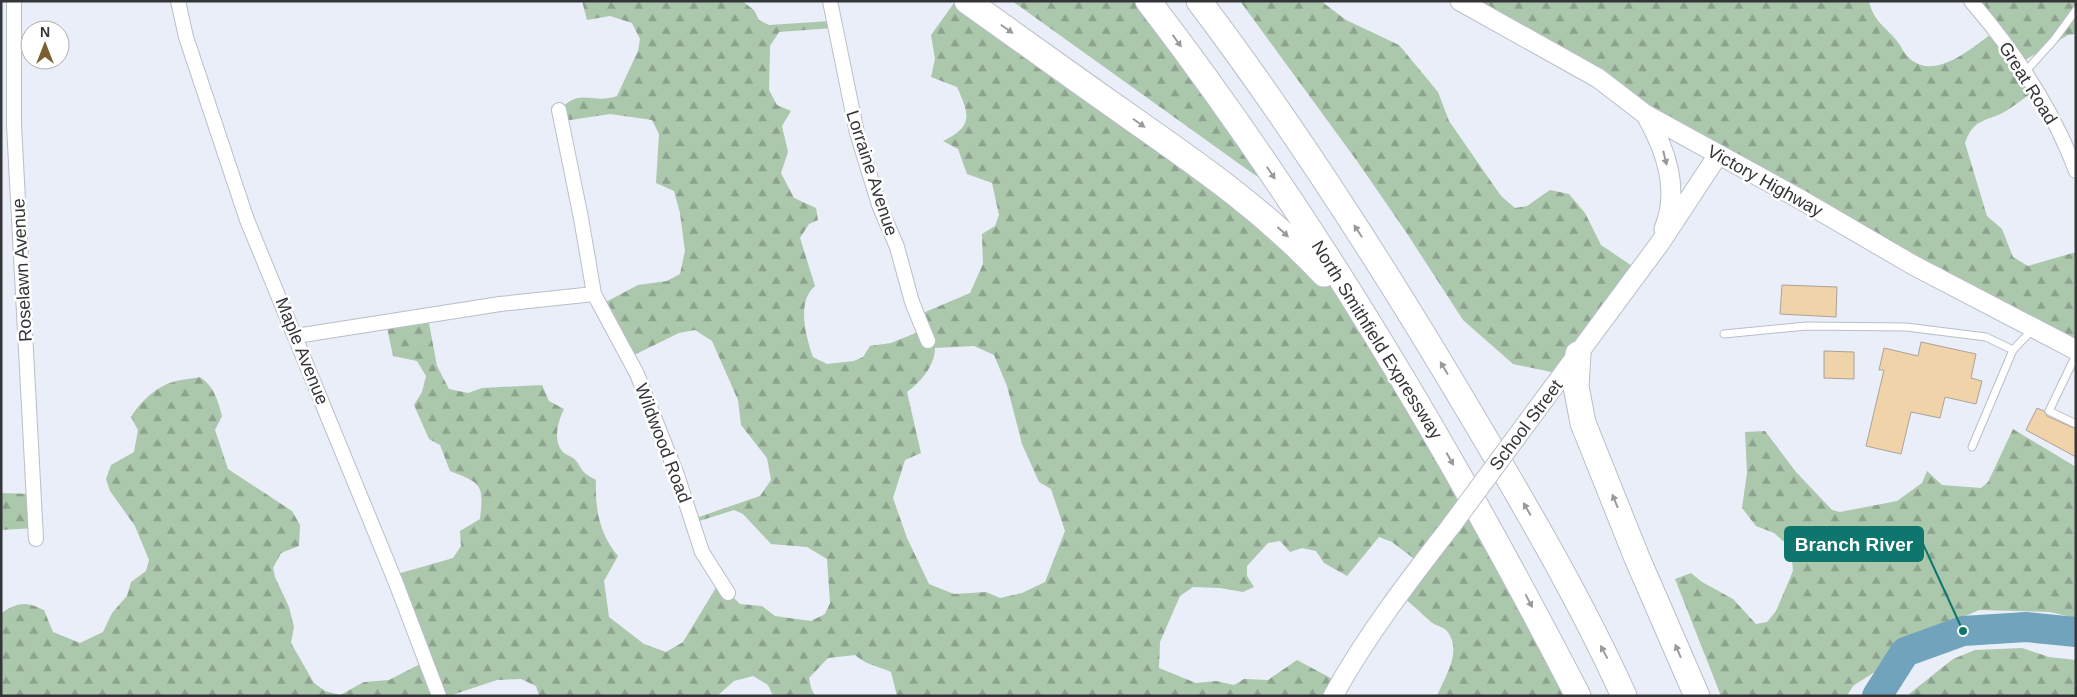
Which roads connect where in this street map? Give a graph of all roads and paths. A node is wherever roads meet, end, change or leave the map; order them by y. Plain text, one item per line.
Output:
1 (14, 1) edge
2 (178, 1) edge
3 (830, 1) edge
4 (967, 1) edge
5 (1148, 1) edge
6 (1199, 1) edge
7 (1460, 1) edge
8 (1972, 1) edge
9 (2076, 10) edge
10 (2024, 73) junction
11 (559, 110) dead end
12 (1645, 114) junction
13 (1718, 155) junction
14 (2076, 171) edge
15 (1660, 243) junction
16 (594, 294) junction
17 (2034, 328) junction
18 (1724, 334) dead end
19 (296, 336) junction
20 (928, 341) dead end
21 (2013, 350) junction
22 (2076, 350) edge
23 (1387, 353) junction
24 (1578, 354) junction
25 (2076, 355) edge
26 (2076, 424) edge
27 (1972, 448) dead end
28 (36, 539) dead end
29 (728, 593) dead end
30 (439, 696) edge
31 (1333, 696) edge
32 (1578, 696) edge
33 (1624, 696) edge
34 (1697, 696) edge

1 - 28 street, Roselawn Avenue
2 - 19 street, Maple Avenue
3 - 20 street, Lorraine Avenue
4 -> 23 highway
5 -> 23 highway, North Smithfield Expressway
33 -> 6 highway
7 - 12 main road, Victory Highway
8 - 10 street, Great Road
9 - 10 lane
10 - 14 street, Great Road
11 - 16 street, Wildwood Road
12 - 13 main road, Victory Highway
12 -> 15 main road
13 - 15 main road, School Street
13 - 17 main road, Victory Highway
15 - 24 main road, School Street
16 - 19 street
16 - 29 street, Wildwood Road
17 - 21 lane
17 - 22 main road, Victory Highway
18 - 21 lane
19 - 30 street, Maple Avenue
21 - 27 lane
23 -> 32 highway, North Smithfield Expressway
24 - 31 main road, School Street, bridge
34 -> 24 highway
25 - 26 lane

